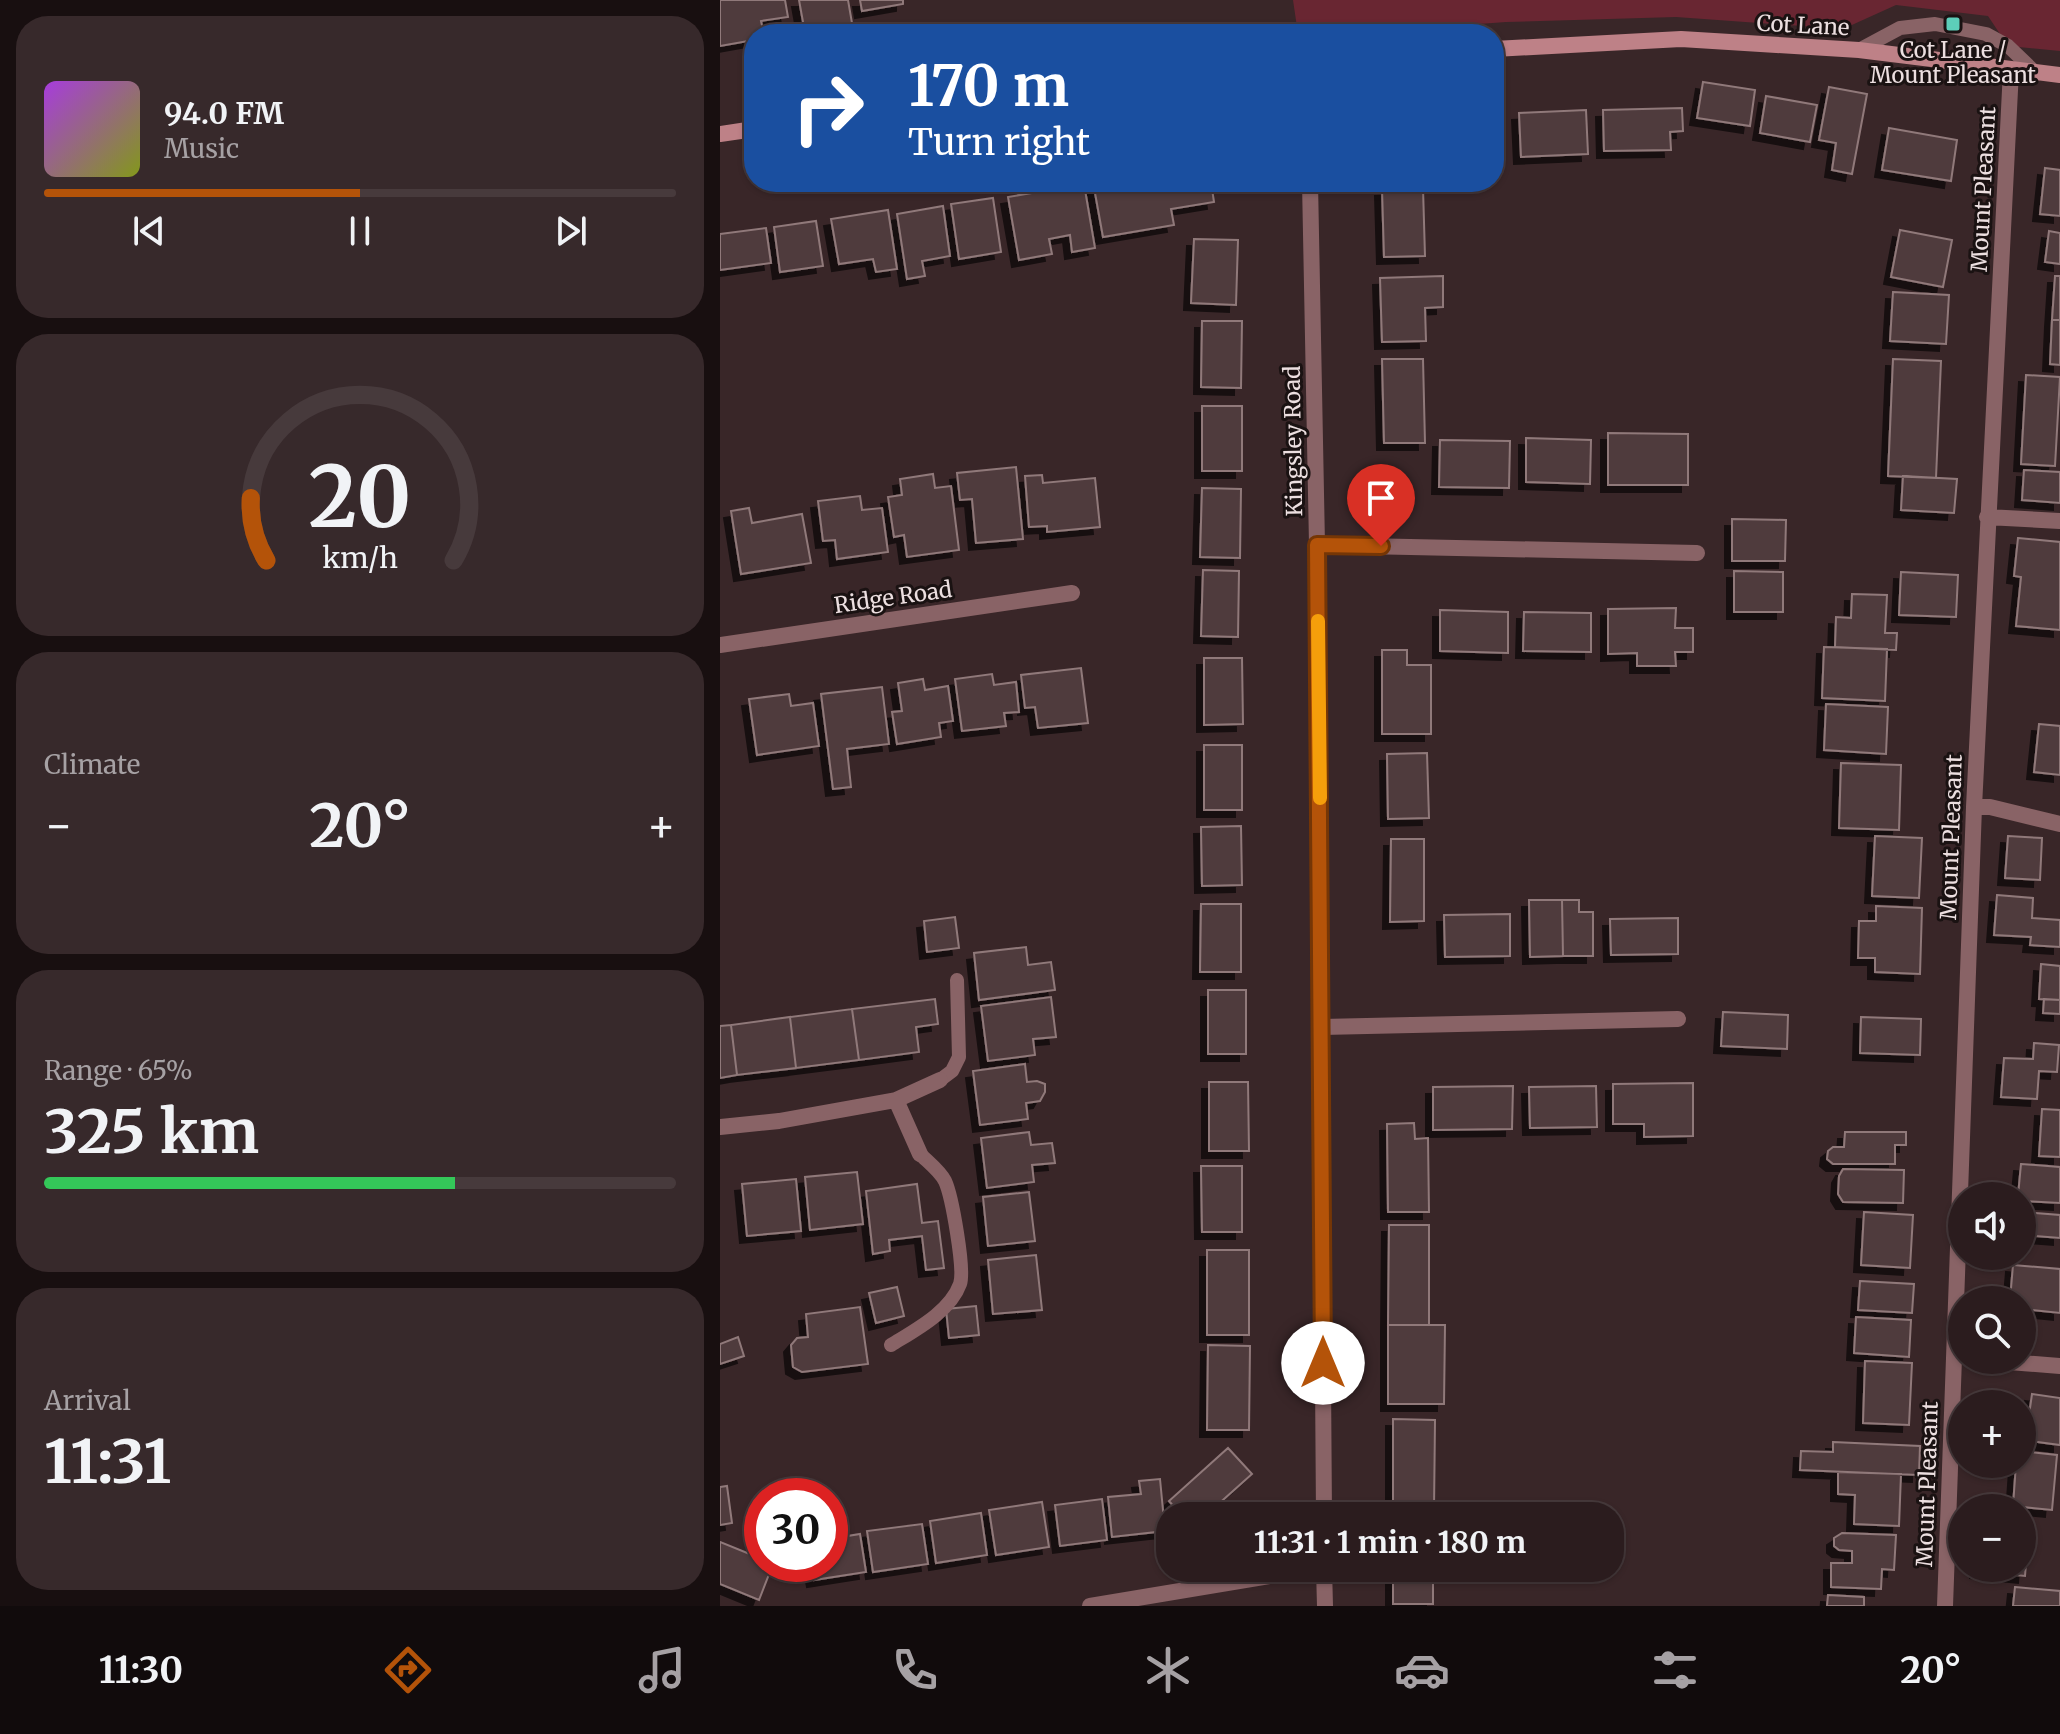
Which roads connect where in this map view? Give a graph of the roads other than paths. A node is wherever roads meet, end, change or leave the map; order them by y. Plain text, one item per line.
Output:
1 (1504, 48) edge
2 (1859, 50) junction
3 (2011, 70) junction
4 (2037, 74) junction
5 (2060, 75) edge
6 (744, 130) edge
7 (720, 134) edge
8 (1310, 192) edge
9 (1987, 517) junction
10 (2060, 521) edge
11 (1317, 545) junction
12 (1697, 553) dead end
13 (1072, 593) dead end
14 (720, 645) edge
15 (1974, 807) junction
16 (2060, 824) edge
17 (957, 980) dead end
18 (1678, 1019) dead end
19 (1322, 1027) junction
20 (940, 1080) joint
21 (896, 1100) junction
22 (720, 1127) edge
23 (920, 1154) joint
24 (1960, 1286) edge
25 (891, 1345) dead end
26 (2036, 1364) edge
27 (2060, 1366) edge
28 (1957, 1374) edge
29 (1324, 1502) edge
30 (1233, 1582) edge
31 (1324, 1582) edge
32 (1090, 1606) edge
33 (1325, 1606) edge
34 (1945, 1606) edge

1 - 2 street, Cot Lane
2 - 3 street, Cot Lane
2 - 4 lane
3 - 4 street, Cot Lane
3 - 9 street, Mount Pleasant
4 - 5 street, Cot Lane
6 - 7 street
8 - 11 street, Kingsley Road
9 - 10 street
9 - 15 street, Mount Pleasant
11 - 12 street
11 - 19 street, Kingsley Road
13 - 14 street, Ridge Road
15 - 16 street
15 - 24 street, Mount Pleasant
17 - 20 lane
18 - 19 street
19 - 29 street, Kingsley Road
20 - 21 street
21 - 22 street
21 - 23 street
23 - 25 lane
26 - 27 street
28 - 34 street, Mount Pleasant
30 - 32 street
31 - 33 street

